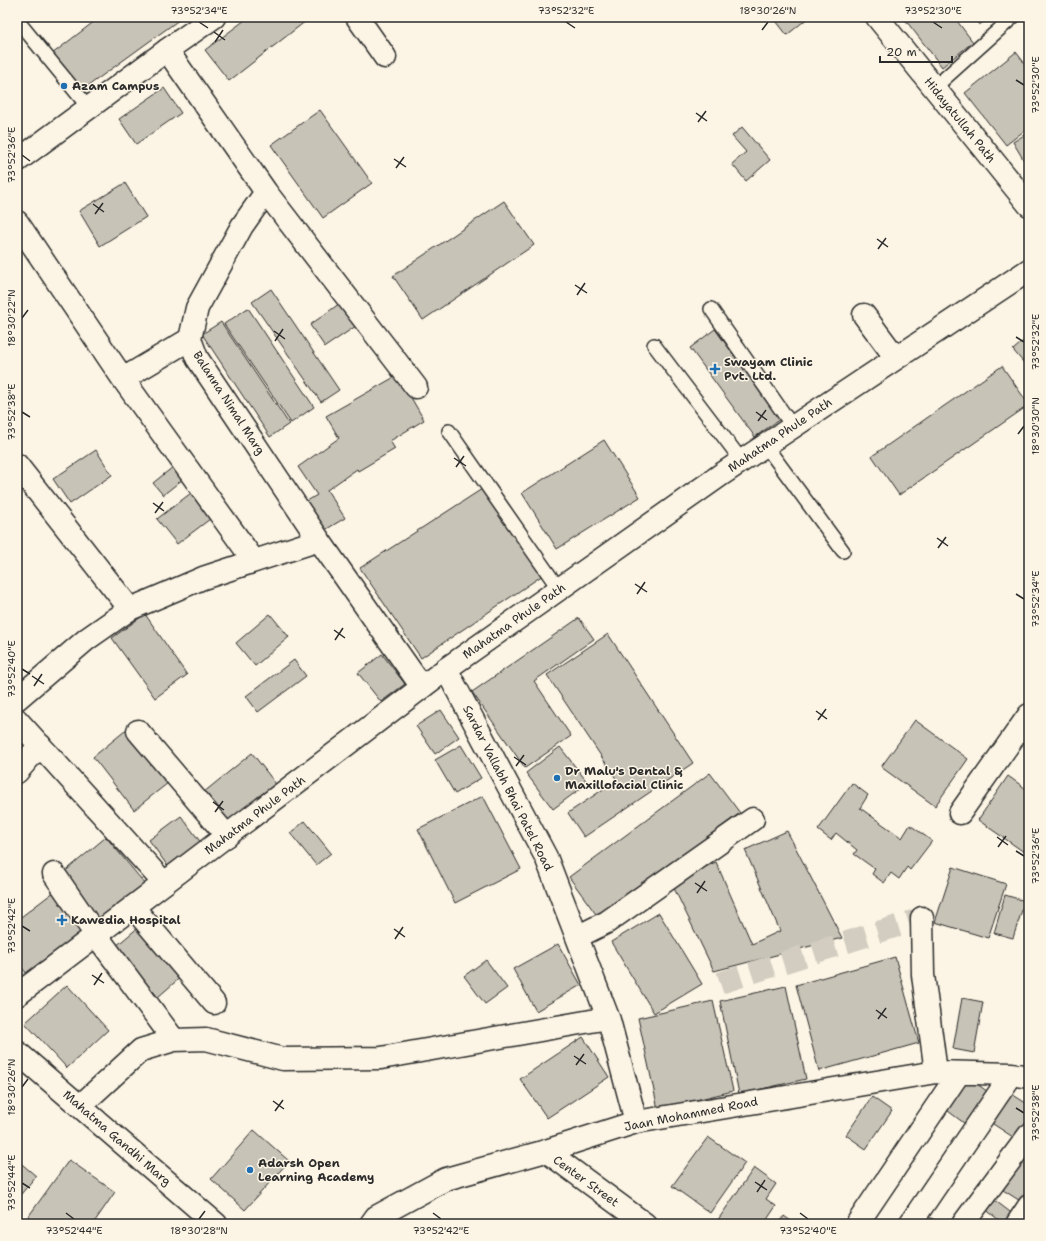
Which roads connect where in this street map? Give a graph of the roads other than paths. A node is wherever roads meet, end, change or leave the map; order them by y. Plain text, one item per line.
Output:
1 (214, 17) edge
2 (357, 17) edge
3 (877, 17) edge
4 (1014, 17) edge
5 (17, 20) edge
6 (167, 50) junction
7 (385, 57) dead end
8 (934, 88) junction
9 (89, 108) junction
10 (17, 162) edge
11 (266, 192) junction
12 (1029, 205) edge
13 (17, 222) edge
14 (1028, 272) edge
15 (711, 309) dead end
16 (864, 315) dead end
17 (190, 339) junction
18 (654, 345) dead end
19 (896, 358) junction
20 (123, 380) junction
21 (416, 387) dead end
22 (793, 427) junction
23 (449, 431) dead end
24 (765, 445) junction
25 (742, 461) junction
26 (17, 465) edge
27 (319, 540) junction
28 (843, 550) dead end
29 (254, 561) junction
30 (559, 589) junction
31 (130, 609) junction
32 (446, 669) junction
33 (422, 687) junction
34 (17, 699) edge
35 (1029, 715) edge
36 (17, 720) edge
37 (138, 731) dead end
38 (40, 745) junction
39 (17, 772) edge
40 (960, 813) dead end
41 (753, 819) dead end
42 (227, 836) junction
43 (54, 874) dead end
44 (164, 883) junction
45 (133, 907) junction
46 (922, 924) dead end
47 (96, 935) junction
48 (577, 937) junction
49 (17, 995) edge
50 (214, 1003) dead end
51 (608, 1019) junction
52 (174, 1040) junction
53 (17, 1052) edge
54 (936, 1072) junction
55 (959, 1073) junction
56 (1020, 1075) edge
57 (79, 1105) junction
58 (636, 1122) junction
59 (1029, 1135) edge
60 (546, 1151) junction
61 (1029, 1206) edge
62 (216, 1224) edge
63 (371, 1224) edge
64 (645, 1224) edge
65 (856, 1224) edge
66 (910, 1224) edge
67 (963, 1224) edge
68 (1017, 1224) edge

1 - 6 street
2 - 7 street
3 - 8 street, Hidayatullah Path
4 - 8 lane
5 - 9 lane
6 - 9 street
6 - 11 street
8 - 12 street, Hidayatullah Path
9 - 10 street
11 - 17 street, Balanna Nimal Marg
11 - 21 street
13 - 20 street
14 - 19 street, Mahatma Phule Path
15 - 22 lane
16 - 19 street
17 - 20 street
17 - 27 street, Balanna Nimal Marg
18 - 25 lane
19 - 22 street, Mahatma Phule Path
20 - 29 street
22 - 24 street, Mahatma Phule Path
23 - 30 lane
24 - 25 street, Mahatma Phule Path
24 - 28 lane
25 - 30 street, Mahatma Phule Path
26 - 31 street
27 - 29 street
27 - 33 street, Balanna Nimal Marg
29 - 31 street
30 - 32 street, Mahatma Phule Path
31 - 34 street
32 - 33 street, Mahatma Phule Path
32 - 48 street, Sardar Vallabh Bhai Patel Road
33 - 42 street, Mahatma Phule Path
35 - 40 street
36 - 38 street
37 - 42 street
38 - 39 street
38 - 44 street
41 - 48 street
42 - 44 street, Mahatma Phule Path
43 - 47 street
44 - 45 street, Mahatma Phule Path
45 - 47 street, Mahatma Phule Path
45 - 50 street
46 - 54 street
47 - 49 street, Mahatma Phule Path
47 - 52 street
48 - 51 street, Sardar Vallabh Bhai Patel Road
51 - 52 street
51 - 58 street, Sardar Vallabh Bhai Patel Road
52 - 57 street
53 - 57 street, Mahatma Gandhi Marg
54 - 55 street, Jaan Mohammed Road
54 - 58 street, Jaan Mohammed Road
55 - 56 street, Jaan Mohammed Road
55 - 65 street
56 - 66 street
57 - 62 street, Mahatma Gandhi Marg
58 - 60 street, Jaan Mohammed Road
59 - 67 street
60 - 63 street, Jaan Mohammed Road
60 - 64 street, Center Street
61 - 68 street

